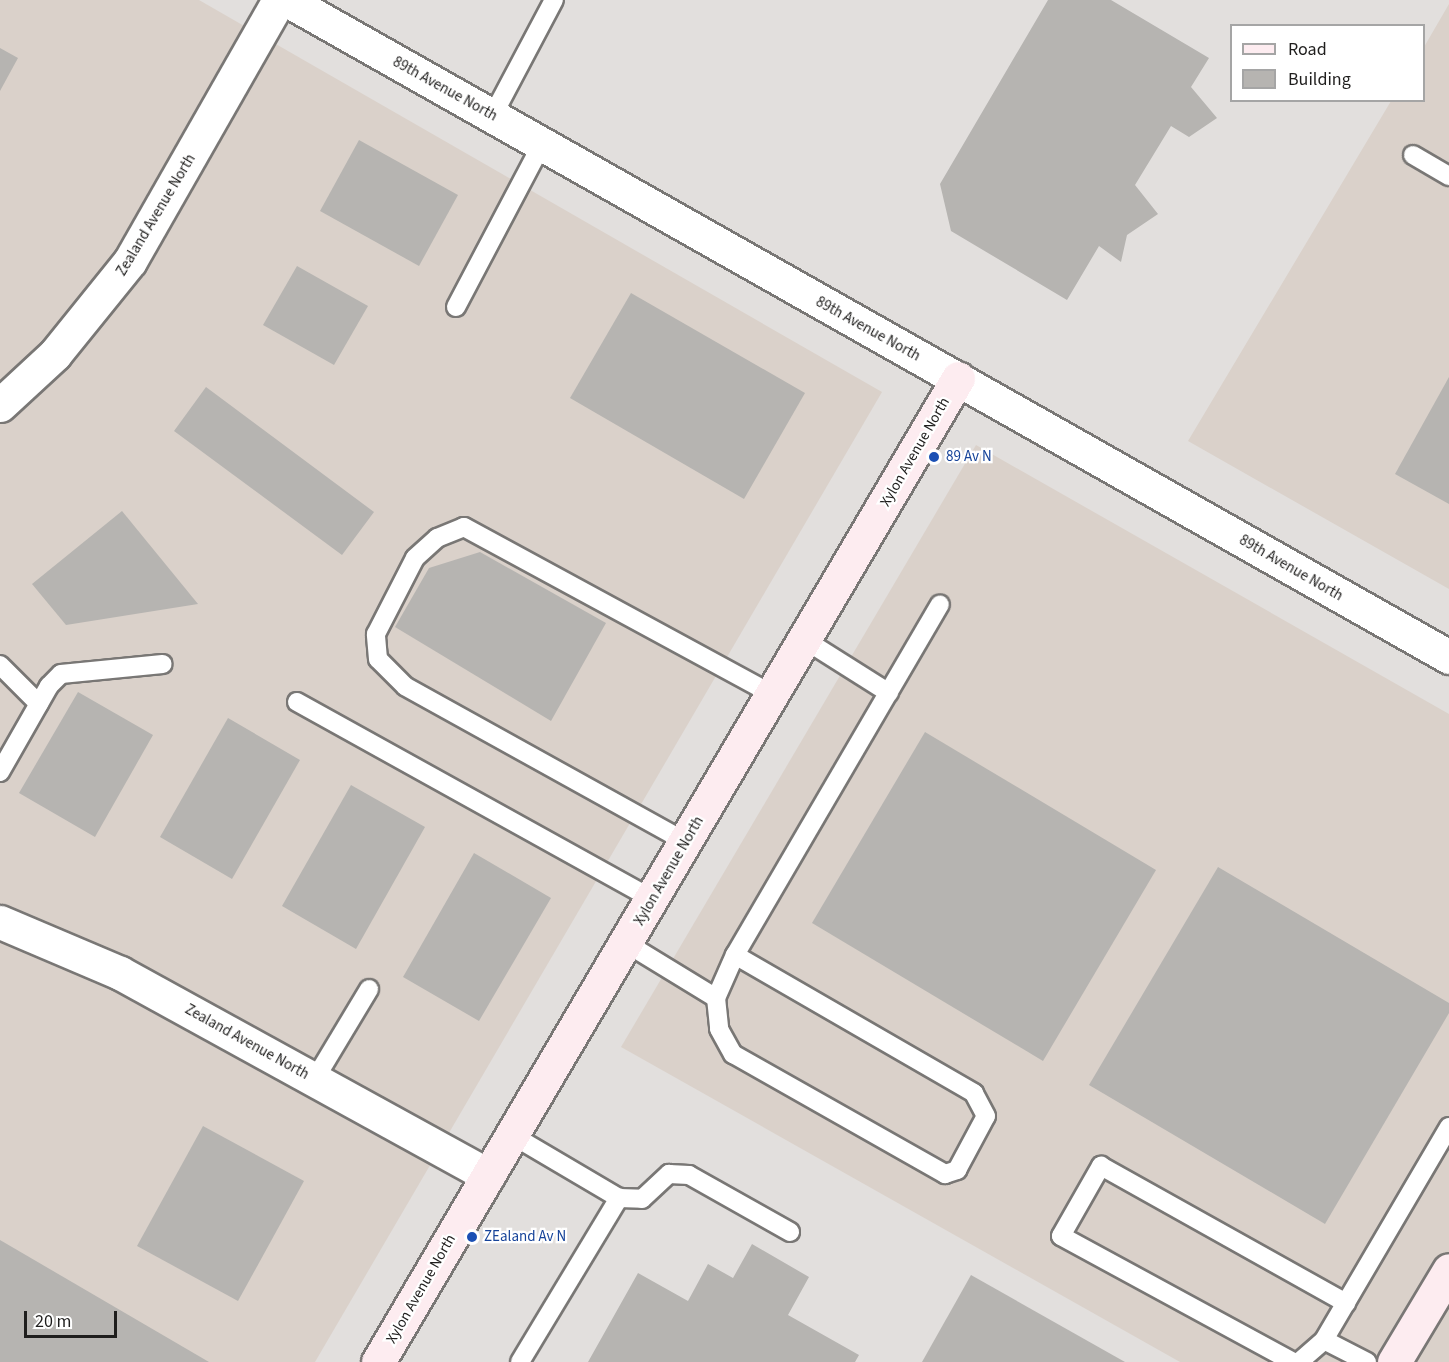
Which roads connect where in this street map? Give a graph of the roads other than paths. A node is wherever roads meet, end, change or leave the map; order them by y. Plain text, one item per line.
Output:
1 (279, 0) edge
2 (287, 0) edge
3 (545, 3) edge
4 (493, 115) junction
5 (542, 144) junction
6 (1413, 155) dead end
7 (1449, 176) edge
8 (456, 307) dead end
9 (958, 378) junction
10 (0, 405) edge
11 (940, 604) dead end
12 (805, 639) junction
13 (1449, 657) edge
14 (163, 664) dead end
15 (0, 665) edge
16 (889, 693) junction
17 (772, 695) junction
18 (297, 702) dead end
19 (39, 704) junction
20 (0, 772) edge
21 (686, 842) junction
22 (652, 898) junction
23 (0, 922) edge
24 (626, 944) junction
25 (735, 955) junction
26 (369, 989) dead end
27 (716, 998) junction
28 (315, 1079) junction
29 (1449, 1127) edge
30 (512, 1135) junction
31 (488, 1175) junction
32 (619, 1198) junction
33 (790, 1232) dead end
34 (1449, 1270) edge
35 (1346, 1303) junction
36 (1324, 1340) junction
37 (378, 1362) edge
38 (520, 1362) edge
39 (1293, 1362) edge
40 (1299, 1362) edge
41 (1367, 1362) edge
42 (1394, 1362) edge

1 - 10 street, Zealand Avenue North
2 - 4 street, 89th Avenue North
3 - 4 lane
4 - 5 street, 89th Avenue North
5 - 8 lane
5 - 9 street, 89th Avenue North
6 - 7 lane
9 - 12 street, Xylon Avenue North
9 - 13 street, 89th Avenue North
11 - 16 lane
12 - 16 lane
12 - 17 street, Xylon Avenue North
14 - 19 lane
15 - 19 lane
16 - 25 lane
17 - 21 street, Xylon Avenue North
17 - 21 lane
18 - 22 lane
19 - 20 lane
21 - 22 street, Xylon Avenue North
22 - 24 street, Xylon Avenue North
23 - 28 street, Zealand Avenue North
24 - 27 lane
24 - 30 street, Xylon Avenue North
25 - 27 lane
25 - 27 lane
26 - 28 lane
28 - 31 street, Zealand Avenue North
29 - 35 lane
30 - 31 street, Xylon Avenue North
30 - 32 lane
31 - 37 street, Xylon Avenue North
32 - 33 lane
32 - 38 lane
34 - 42 street
35 - 36 lane
35 - 39 lane
36 - 40 lane
36 - 41 lane

